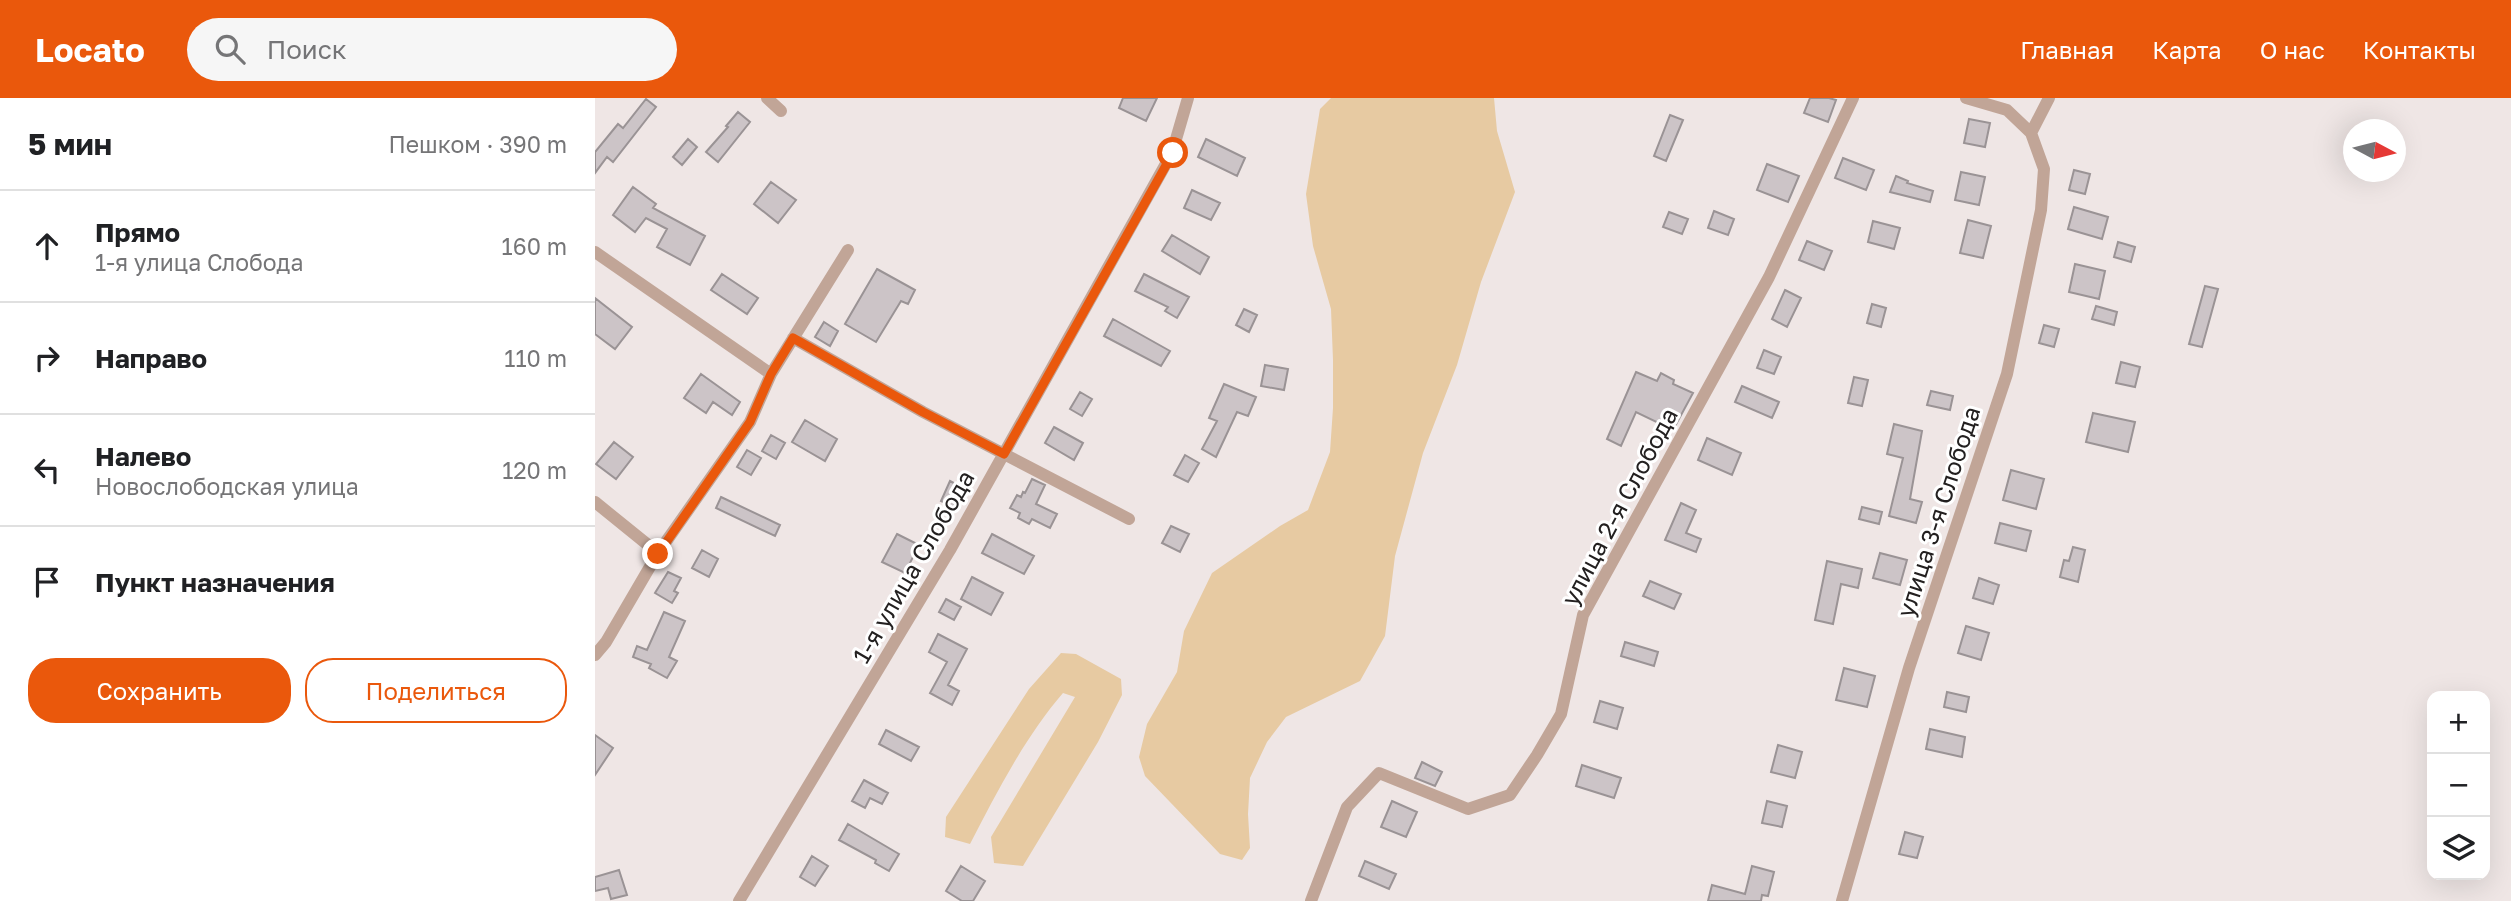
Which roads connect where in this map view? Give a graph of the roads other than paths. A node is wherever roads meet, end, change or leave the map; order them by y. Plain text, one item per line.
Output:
1 (767, 98) edge
2 (1188, 98) edge
3 (1853, 98) edge
4 (1966, 98) edge
5 (2049, 98) edge
6 (781, 111) dead end
7 (2031, 133) junction
8 (848, 250) dead end
9 (595, 252) edge
10 (793, 338) junction
11 (771, 374) junction
12 (1004, 454) junction
13 (595, 502) edge
14 (1129, 519) dead end
15 (658, 554) junction
16 (595, 655) edge
17 (739, 901) edge
18 (1311, 901) edge
19 (1842, 901) edge

1 - 6 street
2 - 12 street, 1-я улица Слобода
3 - 18 street, улица 2-я Слобода
4 - 7 street
5 - 7 street
7 - 19 street, улица 3-я Слобода
8 - 10 street
9 - 11 street
10 - 11 street
10 - 12 street
11 - 15 street
12 - 14 street
12 - 17 street, 1-я улица Слобода
13 - 15 street
15 - 16 street

